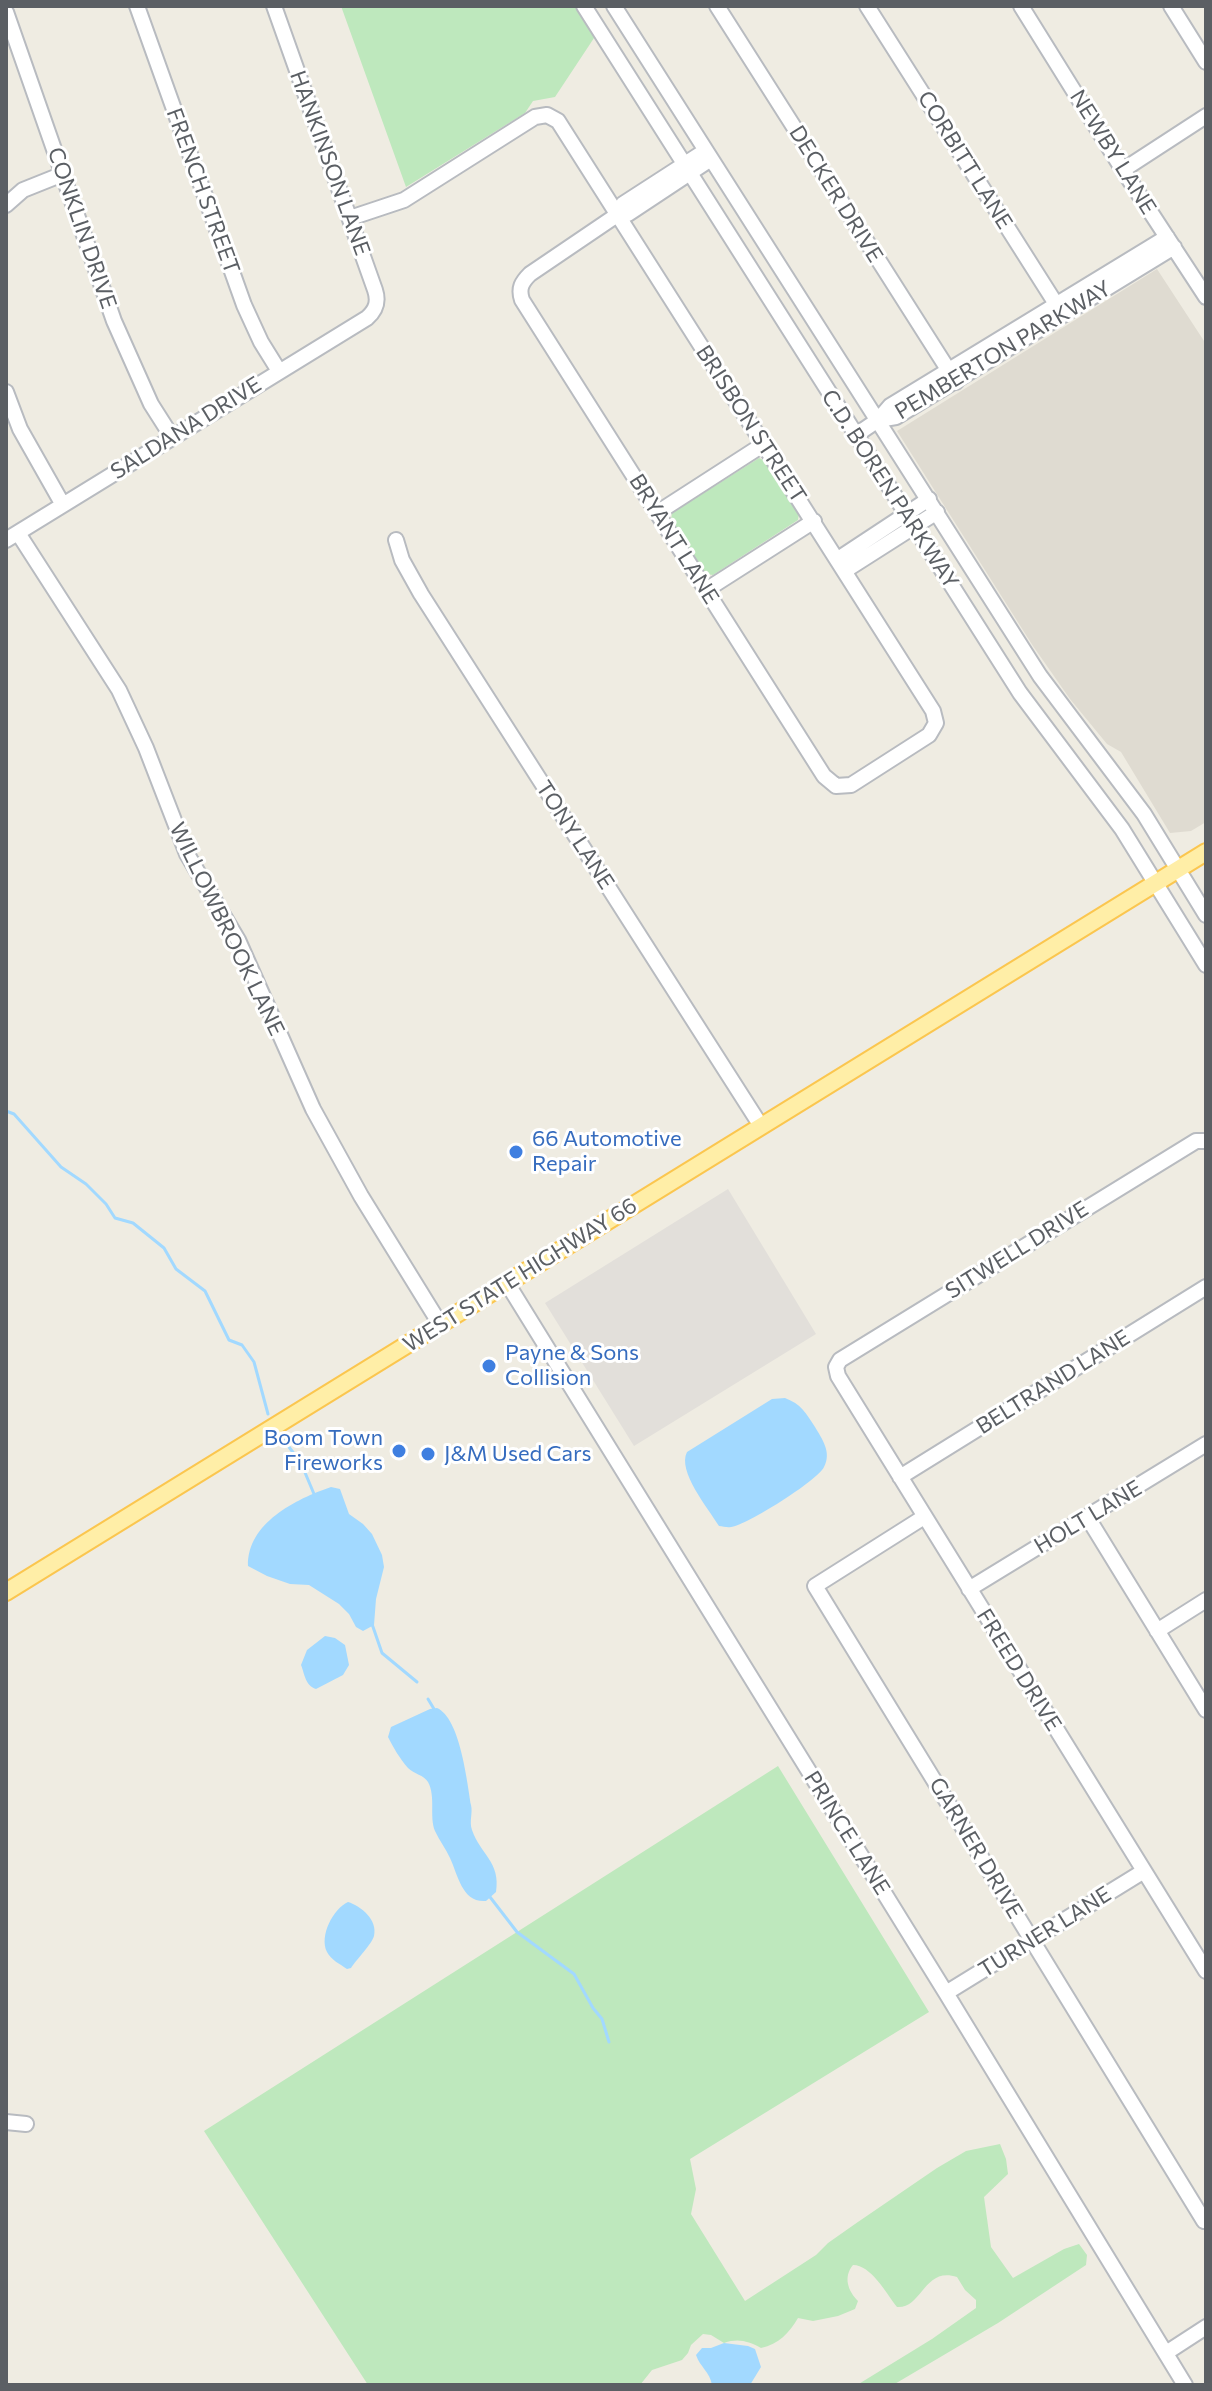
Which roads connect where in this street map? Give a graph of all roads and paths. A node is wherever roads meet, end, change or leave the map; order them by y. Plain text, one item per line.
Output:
1 (137, 6) edge
2 (274, 6) edge
3 (584, 6) edge
4 (614, 6) edge
5 (717, 6) edge
6 (867, 6) edge
7 (1021, 6) edge
8 (1171, 6) edge
9 (6, 12) edge
10 (13, 56) edge
11 (1206, 62) edge
12 (1206, 116) edge
13 (708, 155) junction
14 (687, 169) junction
15 (1123, 170) junction
16 (63, 174) junction
17 (6, 205) edge
18 (617, 215) junction
19 (350, 218) junction
20 (1171, 242) junction
21 (1206, 297) edge
22 (1060, 309) junction
23 (367, 318) joint
24 (279, 371) junction
25 (952, 376) junction
26 (6, 392) edge
27 (878, 420) junction
28 (856, 435) junction
29 (172, 437) junction
30 (764, 444) junction
31 (63, 505) junction
32 (933, 506) junction
33 (657, 513) junction
34 (909, 520) junction
35 (814, 521) junction
36 (12, 536) edge
37 (396, 540) dead end
38 (842, 564) junction
39 (706, 590) junction
40 (836, 786) joint
41 (1206, 852) edge
42 (1178, 869) junction
43 (1156, 882) junction
44 (1206, 915) edge
45 (1206, 965) edge
46 (761, 1126) junction
47 (1204, 1141) edge
48 (507, 1283) junction
49 (1206, 1287) edge
50 (440, 1324) junction
51 (836, 1367) joint
52 (1206, 1444) edge
53 (900, 1477) junction
54 (924, 1517) junction
55 (1088, 1518) junction
56 (969, 1589) junction
57 (6, 1592) edge
58 (1206, 1600) edge
59 (1157, 1631) junction
60 (1206, 1710) edge
61 (1144, 1871) junction
62 (1031, 1939) junction
63 (1206, 1971) edge
64 (946, 1993) junction
65 (6, 2122) edge
66 (26, 2124) dead end
67 (1205, 2221) edge
68 (1206, 2327) edge
69 (1166, 2353) junction
70 (1185, 2385) edge

1 - 24 street, FRENCH STREET
2 - 19 street, HANKINSON LANE
3 - 14 street, C.D. BOREN PARKWAY
4 - 13 street, C.D. BOREN PARKWAY
5 - 25 street, DECKER DRIVE
6 - 22 street, CORBITT LANE
7 - 15 street, NEWBY LANE
8 - 11 street
9 - 10 street, CONKLIN DRIVE
10 - 16 street, CONKLIN DRIVE
12 - 15 street
13 - 14 street
13 - 27 street, C.D. BOREN PARKWAY
14 - 18 street
14 - 28 street, C.D. BOREN PARKWAY
15 - 20 street, NEWBY LANE
16 - 17 street
16 - 29 street, CONKLIN DRIVE
18 - 19 street, BRISBON STREET
18 - 30 street, BRISBON STREET
18 - 33 street, BRYANT LANE
19 - 23 street, HANKINSON LANE
20 - 21 street, NEWBY LANE
20 - 22 street, PEMBERTON PARKWAY
22 - 25 street, PEMBERTON PARKWAY
23 - 24 street, SALDANA DRIVE
24 - 29 street, SALDANA DRIVE
25 - 27 street, PEMBERTON PARKWAY
26 - 31 street
27 - 28 street, PEMBERTON PARKWAY
27 - 32 street, C.D. BOREN PARKWAY
28 - 34 street, C.D. BOREN PARKWAY
29 - 31 street, SALDANA DRIVE
30 - 33 street
30 - 35 street, BRISBON STREET
31 - 36 street, SALDANA DRIVE
32 - 34 street
32 - 42 street, C.D. BOREN PARKWAY
33 - 39 street, BRYANT LANE
34 - 38 street
34 - 43 street, C.D. BOREN PARKWAY
35 - 38 street, BRISBON STREET
35 - 39 street
36 - 50 street, WILLOWBROOK LANE
37 - 46 street, TONY LANE
38 - 40 street, BRISBON STREET
39 - 40 street, BRYANT LANE
41 - 42 main road, WEST STATE HIGHWAY 66
42 - 43 main road, WEST STATE HIGHWAY 66
42 - 44 street, C.D. BOREN PARKWAY
43 - 45 street, C.D. BOREN PARKWAY
43 - 46 main road, WEST STATE HIGHWAY 66
46 - 48 main road, WEST STATE HIGHWAY 66
47 - 51 street, SITWELL DRIVE
48 - 50 main road, WEST STATE HIGHWAY 66
48 - 64 street, PRINCE LANE
49 - 53 street, BELTRAND LANE
50 - 57 main road, WEST STATE HIGHWAY 66
51 - 53 street, FREED DRIVE
52 - 55 street, HOLT LANE
53 - 54 street, FREED DRIVE
54 - 56 street, FREED DRIVE
54 - 62 street, GARNER DRIVE
55 - 56 street, HOLT LANE
55 - 59 street
56 - 61 street, FREED DRIVE
58 - 59 street
59 - 60 street
61 - 62 street, TURNER LANE
61 - 63 street, FREED DRIVE
62 - 64 street, TURNER LANE
62 - 67 street, GARNER DRIVE
64 - 69 street, PRINCE LANE
65 - 66 street
68 - 69 street
69 - 70 street, PRINCE LANE

